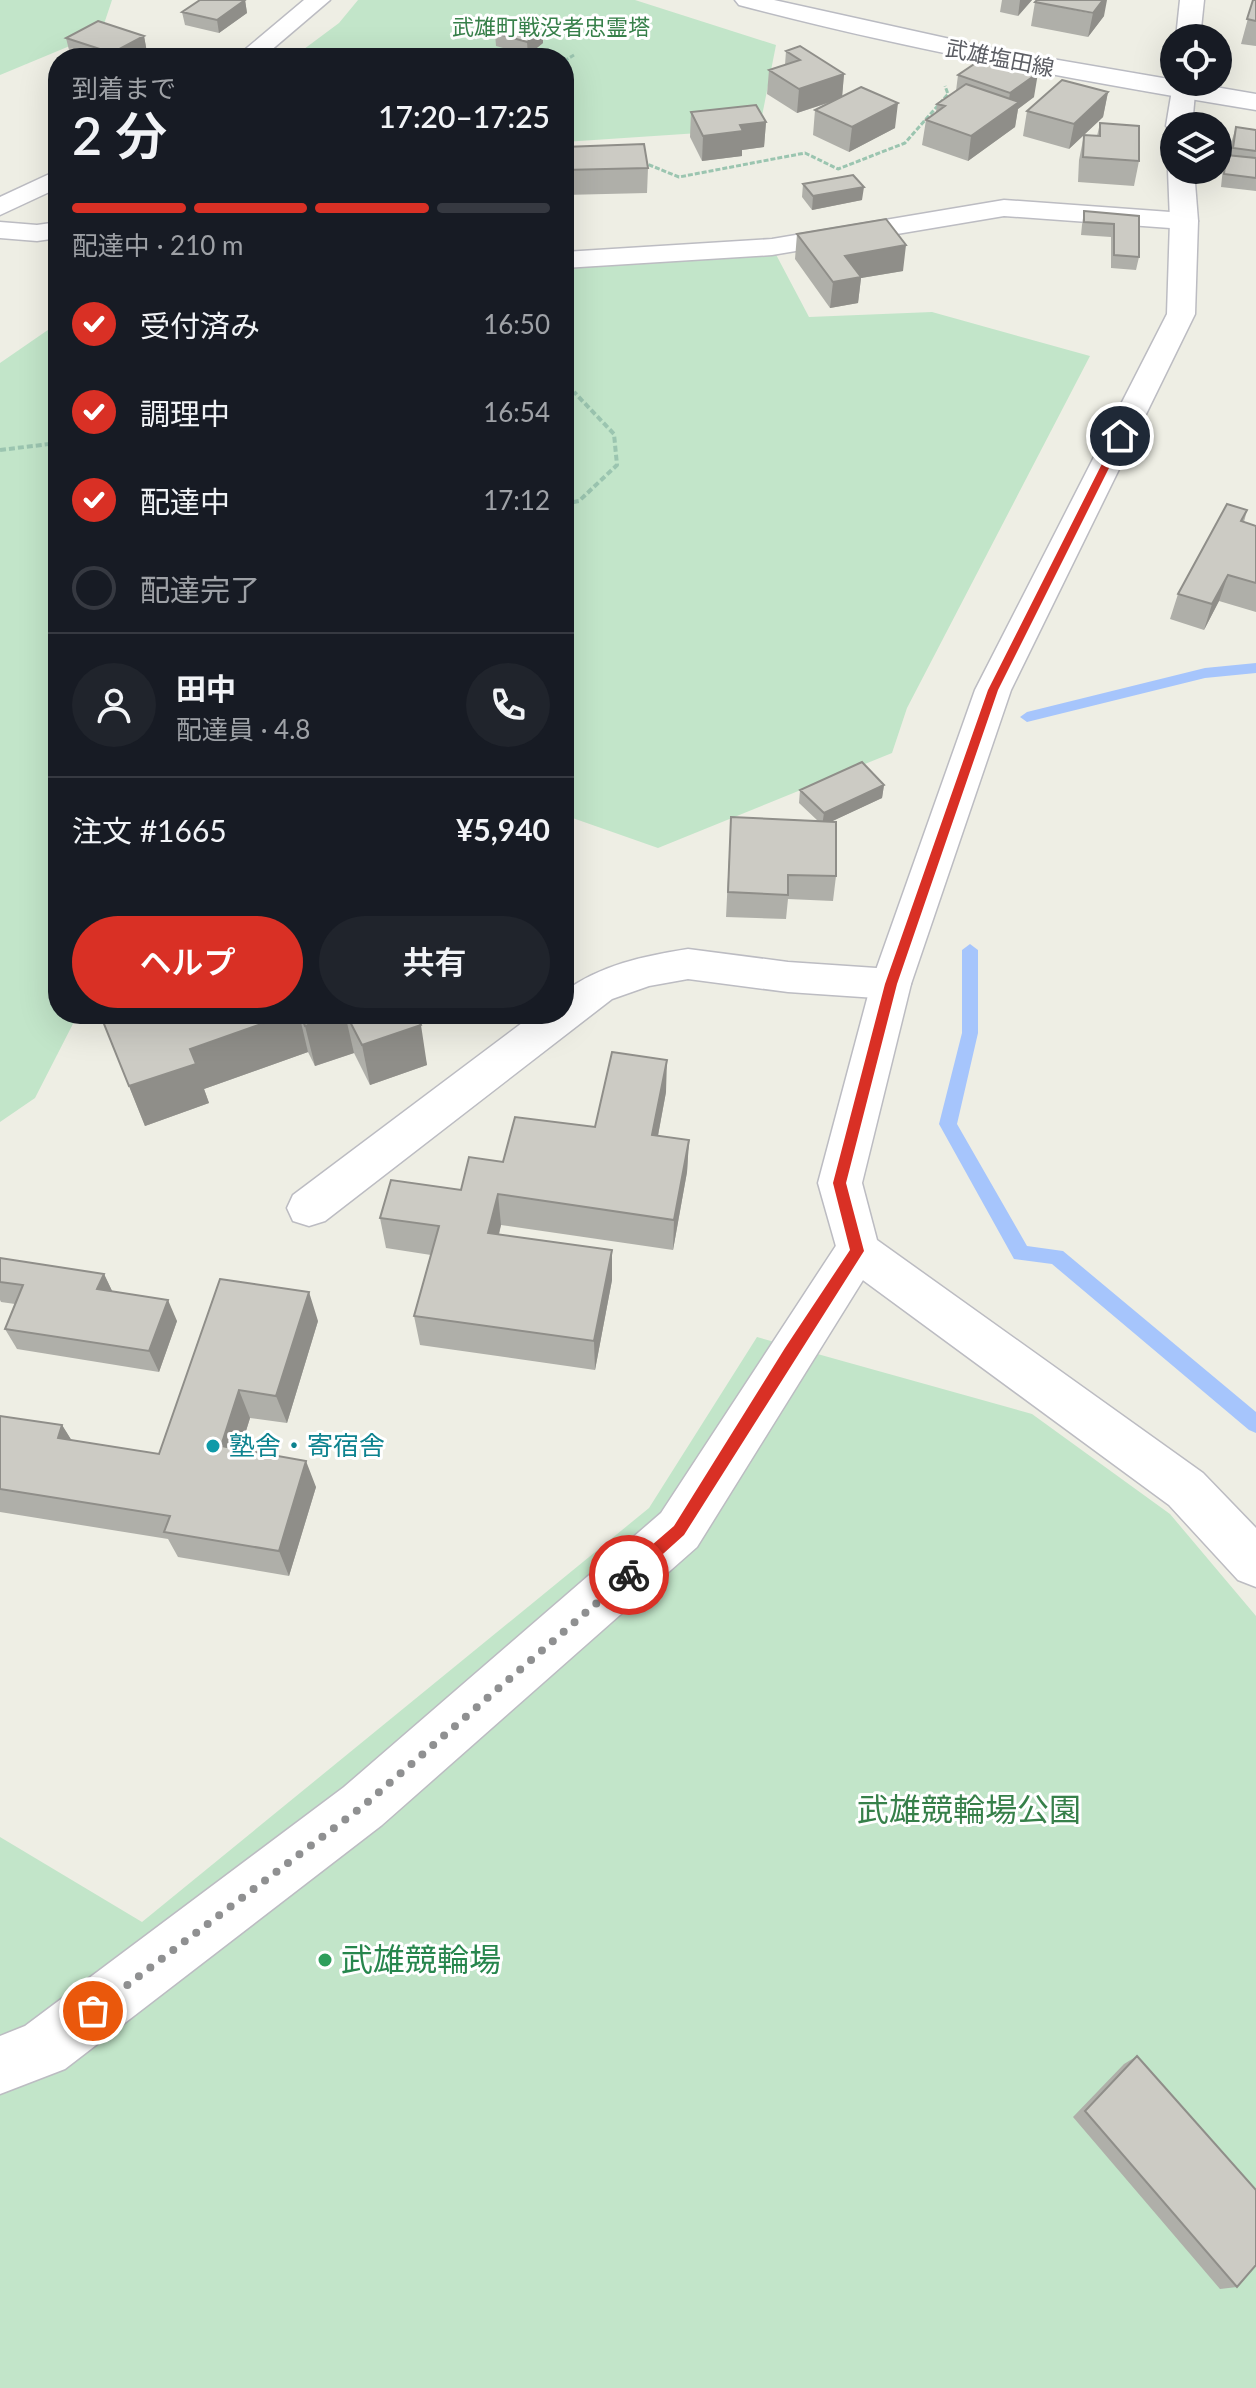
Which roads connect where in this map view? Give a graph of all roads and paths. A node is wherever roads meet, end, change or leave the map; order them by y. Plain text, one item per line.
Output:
1 (318, 0) edge
2 (747, 0) edge
3 (1192, 0) edge
4 (1189, 24) edge
5 (259, 48) edge
6 (1160, 82) edge
7 (944, 84) dead end
8 (1229, 96) edge
9 (1256, 102) edge
10 (641, 162) edge
11 (48, 183) edge
12 (1182, 184) edge
13 (0, 207) edge
14 (1184, 221) junction
15 (0, 230) edge
16 (48, 231) edge
17 (574, 259) edge
18 (574, 392) edge
19 (48, 444) edge
20 (0, 450) edge
21 (574, 502) edge
22 (891, 984) junction
23 (574, 1006) edge
24 (551, 1024) edge
25 (309, 1208) dead end
26 (857, 1251) junction
27 (1256, 1563) edge
28 (0, 2065) edge

1 - 5 street
2 - 6 street, 武雄塩田線
3 - 4 street
7 - 10 path
8 - 9 street, 武雄塩田線
11 - 13 street
12 - 14 street
14 - 17 street
14 - 22 street
15 - 16 street
18 - 21 path
19 - 20 path
22 - 23 street
22 - 26 street
24 - 25 street
26 - 27 street
26 - 28 street

